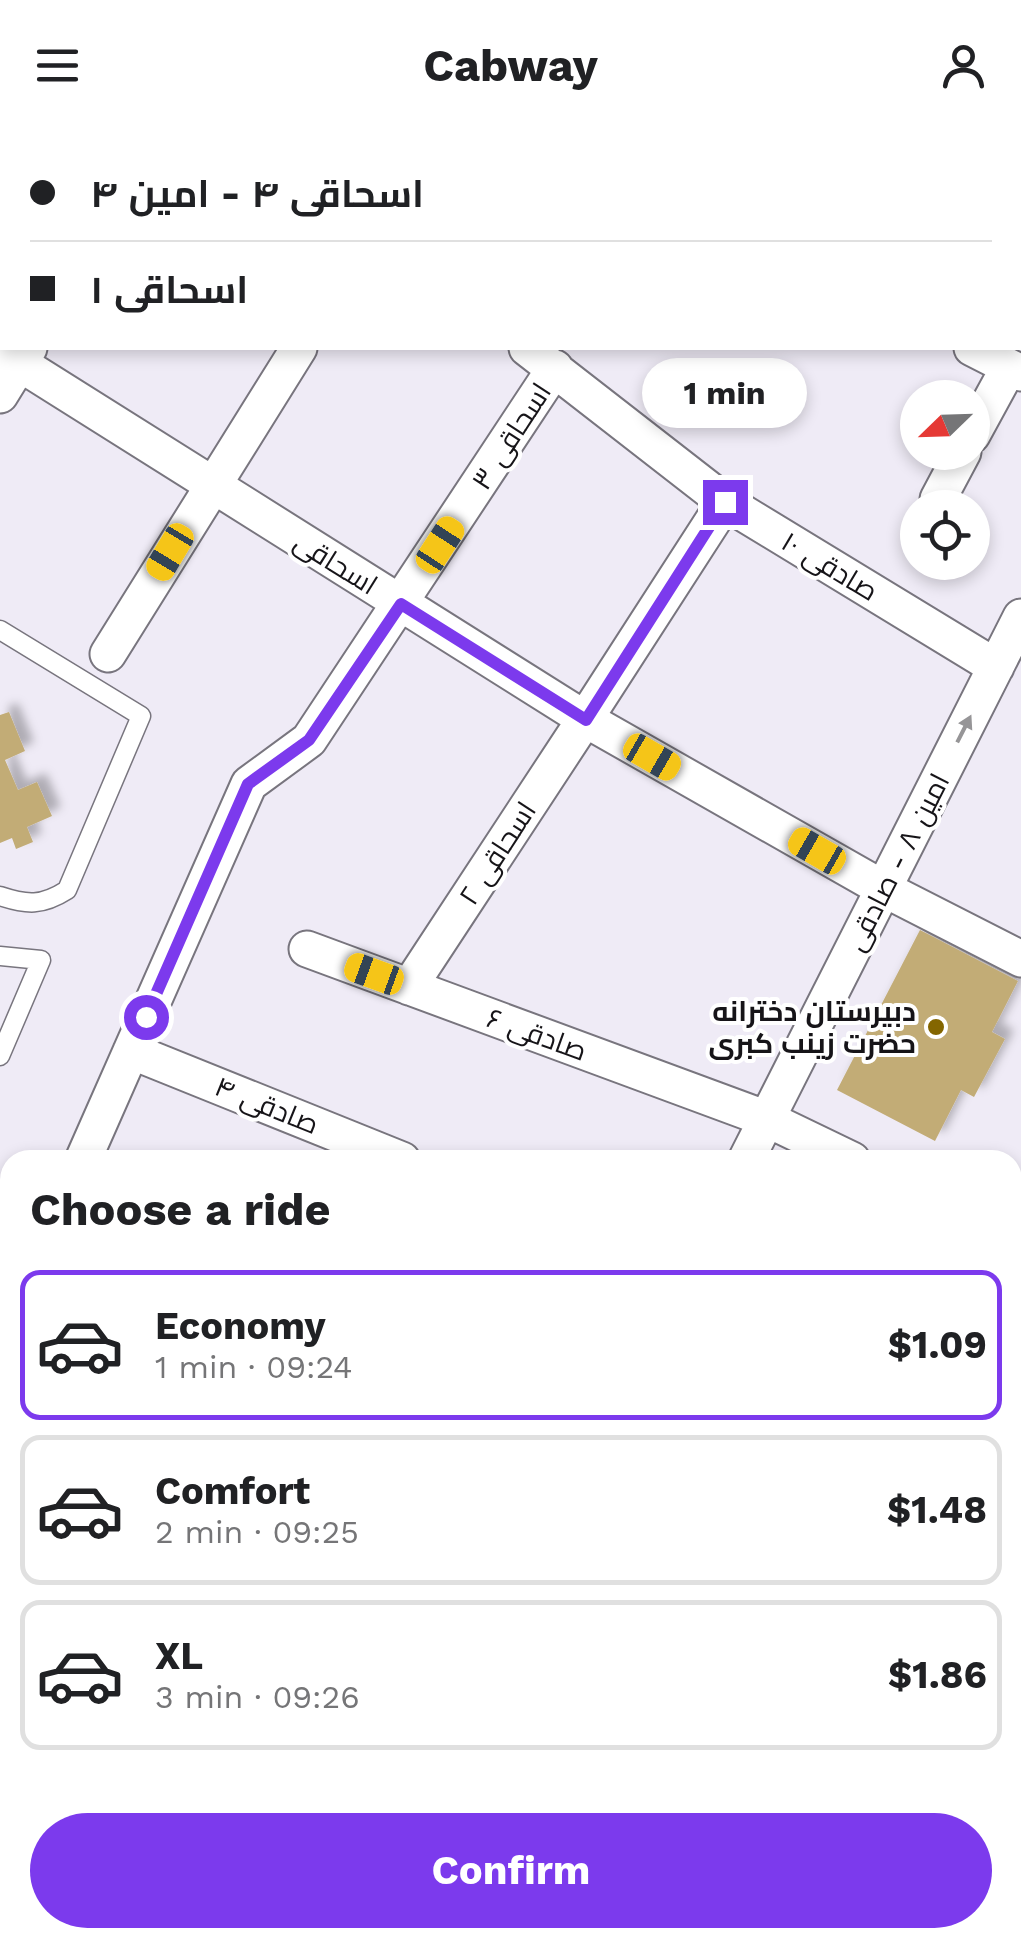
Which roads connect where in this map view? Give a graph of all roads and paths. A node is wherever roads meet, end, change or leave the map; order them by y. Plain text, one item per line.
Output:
1 (298, 350) edge
2 (976, 350) edge
3 (16, 354) edge
4 (541, 358) edge
5 (1015, 370) edge
6 (0, 395) edge
7 (990, 408) edge
8 (212, 484) junction
9 (725, 502) junction
10 (401, 604) junction
11 (1021, 616) edge
12 (0, 630) edge
13 (108, 654) joint
14 (996, 666) junction
15 (89, 684) junction
16 (586, 720) junction
17 (884, 889) junction
18 (0, 896) edge
19 (307, 949) dead end
20 (0, 956) edge
21 (1021, 959) edge
22 (408, 987) junction
23 (131, 1051) junction
24 (0, 1056) edge
25 (767, 1118) junction
26 (87, 1150) edge
27 (377, 1150) edge
28 (751, 1150) edge
29 (832, 1150) edge

1 - 8 street
2 - 5 street
3 - 6 street
3 - 8 street, اسحاقی
4 - 9 street, صادقی ۱۰
4 - 10 street, اسحاقی ۳
5 - 7 street
8 - 10 street, اسحاقی
8 - 13 street
9 - 14 street, صادقی ۱۰
9 - 16 street, اسحاقی ۲
10 - 16 street, اسحاقی
10 - 23 street, اسحاقی ۳
11 - 14 street, امین ۸ - صادقی
12 - 15 lane
13 - 15 lane
17 -> 14 street, امین ۸ - صادقی
15 - 18 lane
16 - 17 street, اسحاقی
16 - 22 street, اسحاقی ۲
17 - 21 street, اسحاقی
17 - 25 street, امین ۸ - صادقی
19 - 22 street, صادقی ۶
20 - 24 lane
22 - 25 street, صادقی ۶
23 - 26 street, اسحاقی ۳
23 - 27 street, صادقی ۴
25 - 28 street, امین ۸ - صادقی
25 - 29 street, صادقی ۶

